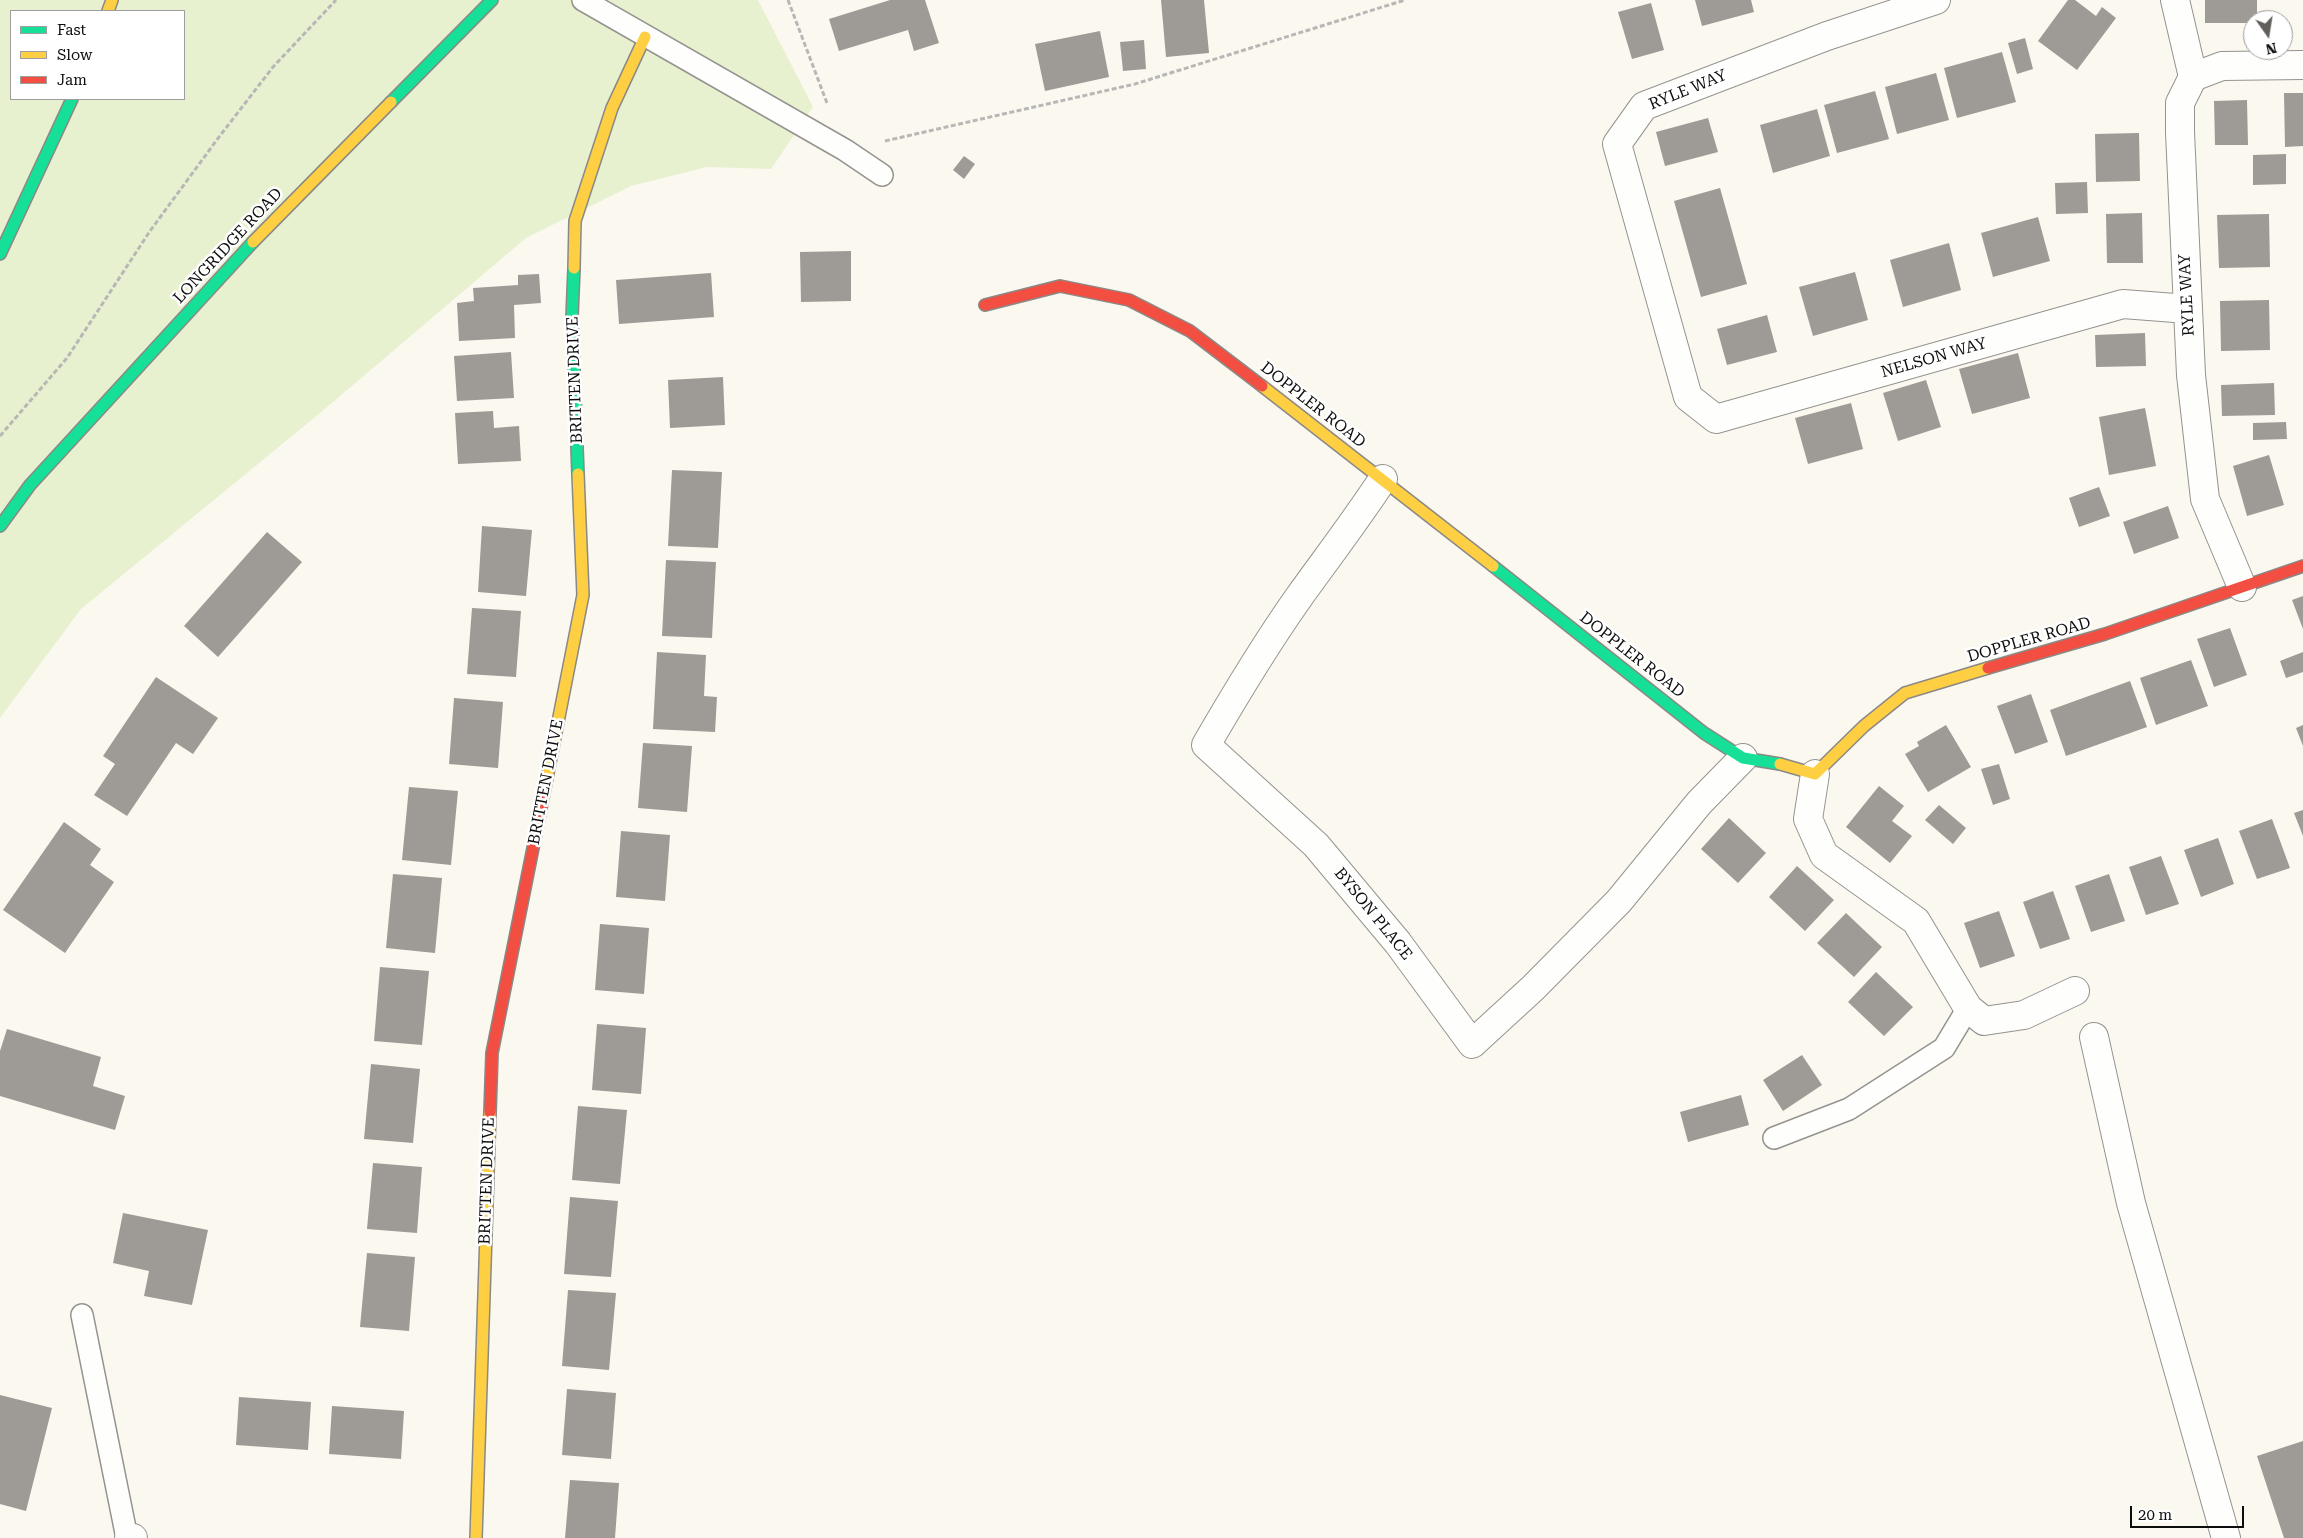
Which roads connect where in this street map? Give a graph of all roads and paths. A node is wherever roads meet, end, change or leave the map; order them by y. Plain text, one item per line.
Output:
1 (336, 0) edge
2 (492, 0) edge
3 (583, 0) edge
4 (788, 0) edge
5 (1405, 0) edge
6 (1936, 0) edge
7 (2175, 0) edge
8 (645, 36) junction
9 (2303, 65) edge
10 (2193, 77) junction
11 (72, 100) edge
12 (845, 150) junction
13 (882, 176) dead end
14 (0, 254) edge
15 (985, 305) dead end
16 (2188, 309) junction
17 (1688, 397) joint
18 (0, 436) edge
19 (1382, 479) junction
20 (0, 526) edge
21 (2303, 566) edge
22 (2242, 587) junction
23 (1743, 758) junction
24 (1814, 774) junction
25 (2075, 990) dead end
26 (1968, 1008) junction
27 (2094, 1037) dead end
28 (1774, 1138) dead end
29 (82, 1315) dead end
30 (128, 1538) edge
31 (133, 1538) edge
32 (476, 1538) edge
33 (2226, 1538) edge

1 - 18 path
2 - 20 street, LONGRIDGE ROAD
3 - 8 lane
4 - 12 path
5 - 12 path
6 - 17 street, RYLE WAY
7 - 10 street
8 - 12 lane
8 - 32 street, BRITTEN DRIVE
9 - 10 street
10 - 16 street, RYLE WAY
11 - 14 street
12 - 13 lane
15 - 19 street, DOPPLER ROAD
16 - 17 street, NELSON WAY
16 - 22 street, RYLE WAY
19 - 23 street, DOPPLER ROAD
19 - 23 street, BYSON PLACE
21 - 22 street, DOPPLER ROAD
22 - 24 street, DOPPLER ROAD
23 - 24 street, DOPPLER ROAD
24 - 26 street
25 - 26 street
26 - 28 lane
27 - 33 street
29 - 30 lane
30 - 31 street

